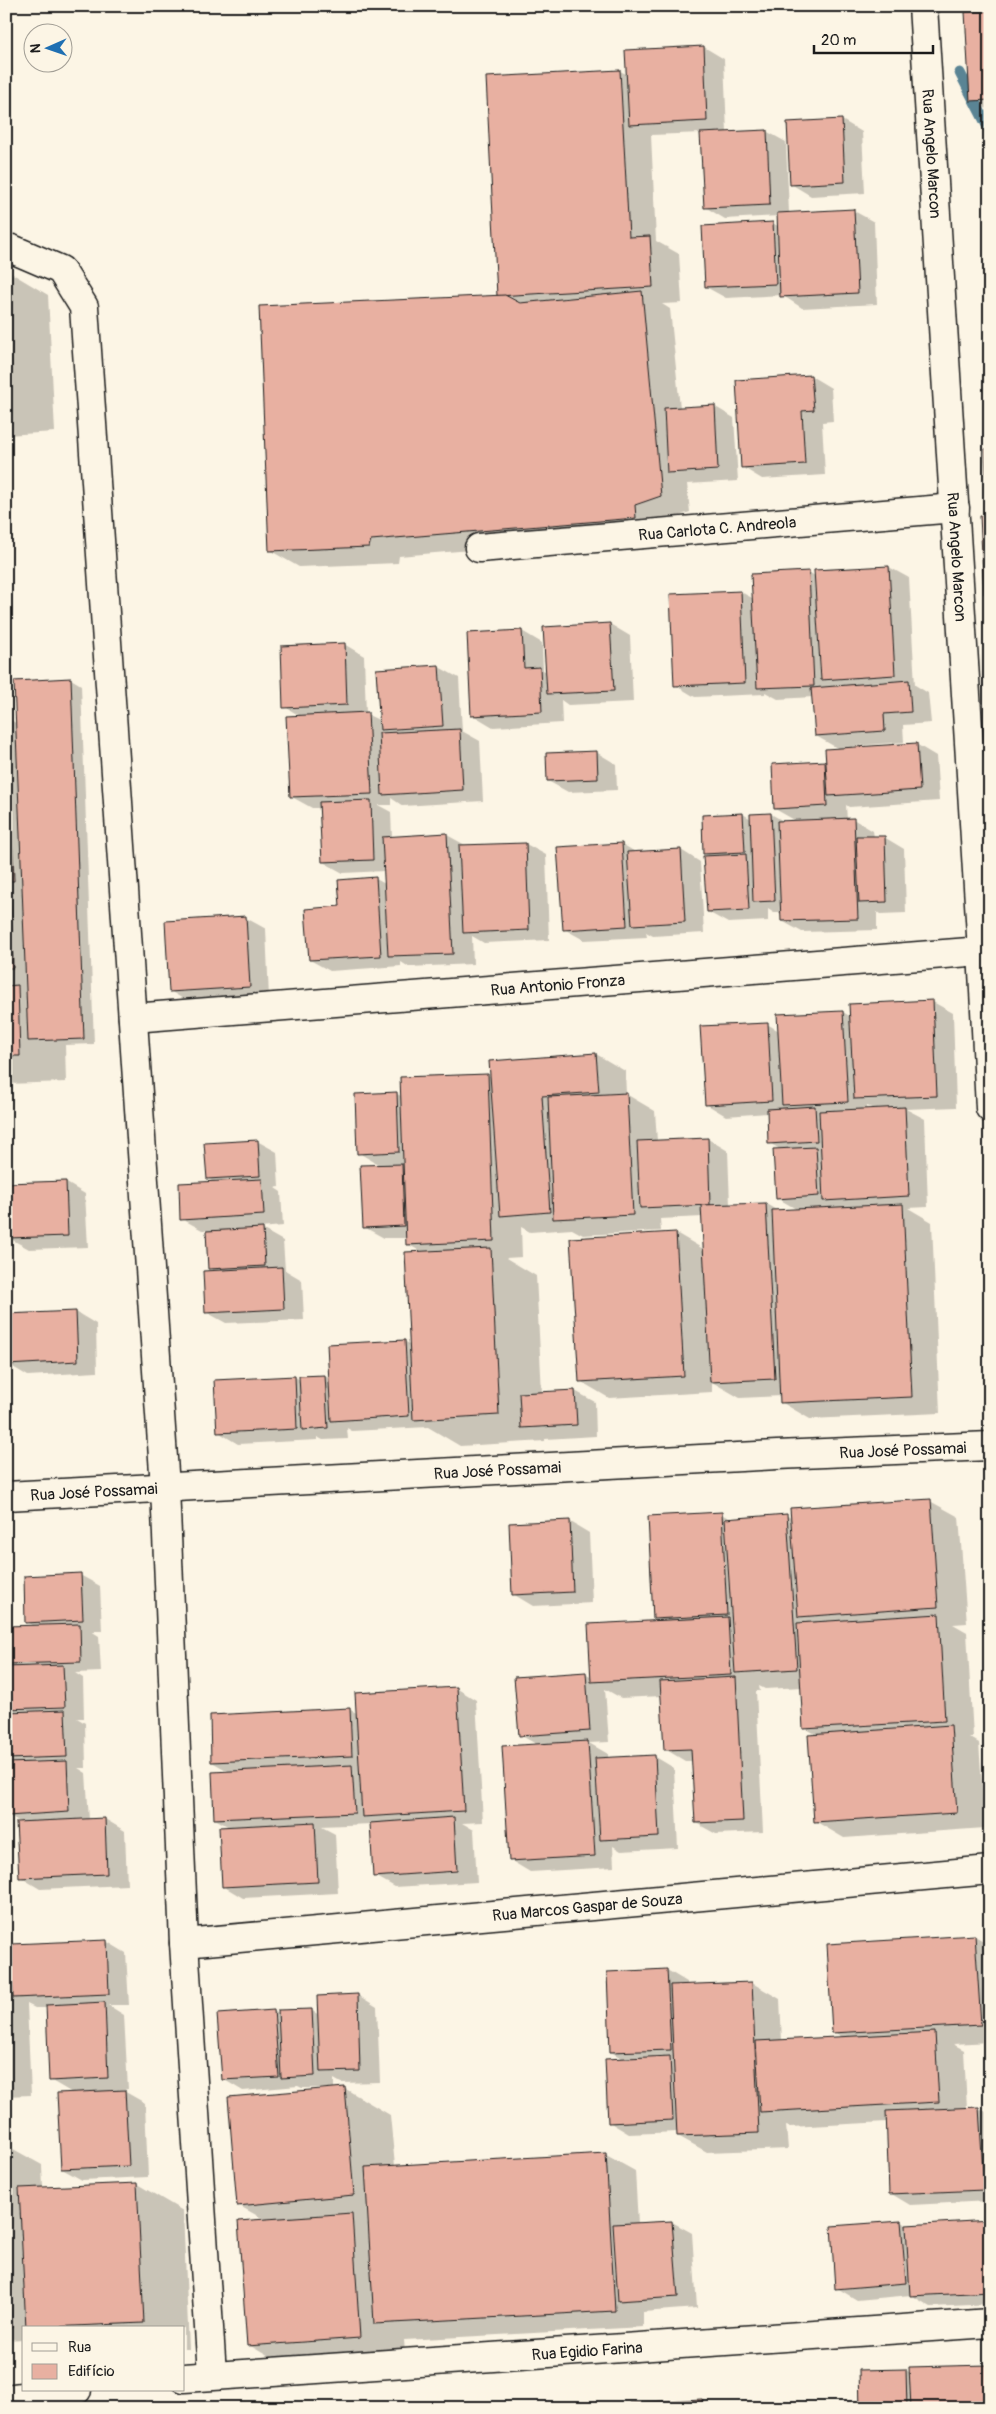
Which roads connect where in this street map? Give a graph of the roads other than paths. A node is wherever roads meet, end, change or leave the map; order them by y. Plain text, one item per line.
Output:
1 (923, 6) edge
2 (9, 249) edge
3 (955, 508) junction
4 (479, 548) dead end
5 (982, 951) junction
6 (133, 1018) junction
7 (990, 1108) edge
8 (990, 1446) edge
9 (165, 1488) junction
10 (6, 1496) edge
11 (990, 1870) edge
12 (184, 1943) junction
13 (990, 2323) edge
14 (212, 2374) junction
15 (185, 2378) edge
16 (61, 2392) edge
17 (6, 2399) edge

1 - 3 street, Rua Angelo Marcon
2 - 6 street
3 - 4 street, Rua Carlota C. Andreola
3 - 5 street, Rua Angelo Marcon
5 - 6 street, Rua Antonio Fronza
5 - 7 street, Rua Angelo Marcon
6 - 9 street
8 - 9 street, Rua José Possamai
9 - 10 street, Rua José Possamai
9 - 12 street
11 - 12 street, Rua Marcos Gaspar de Souza
12 - 14 street
13 - 14 street, Rua Egidio Farina
14 - 15 street, Rua Egidio Farina
16 - 17 street

